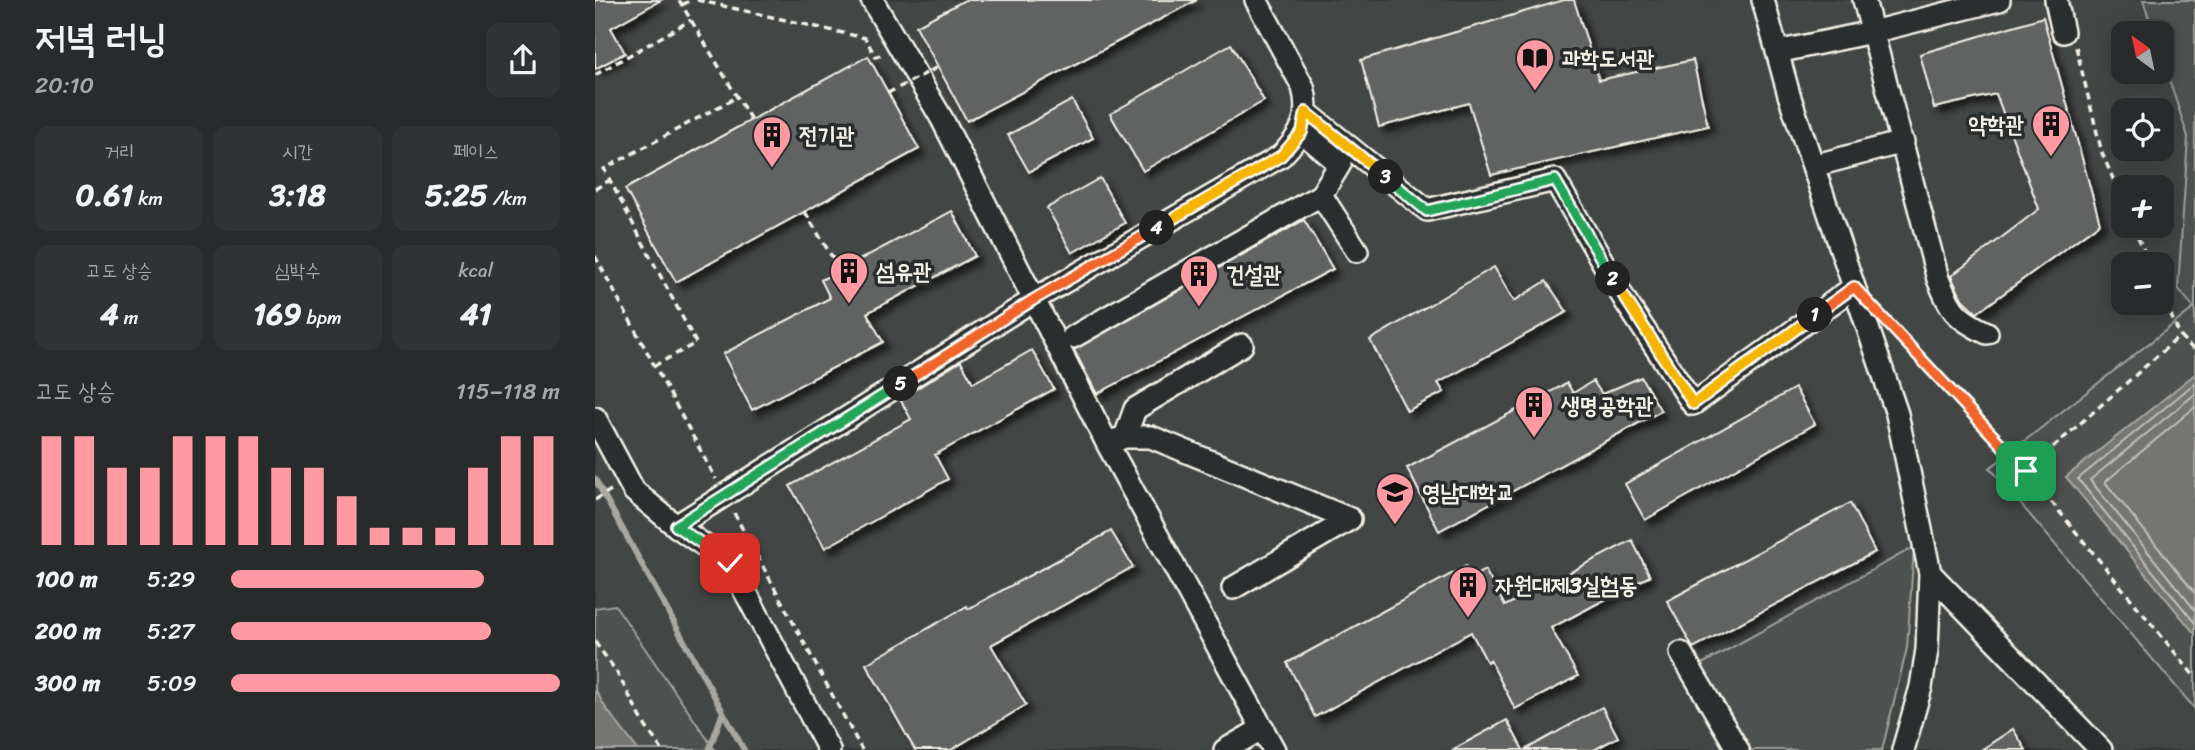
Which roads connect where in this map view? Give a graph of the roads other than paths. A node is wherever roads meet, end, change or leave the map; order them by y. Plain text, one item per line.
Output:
1 (872, 0) edge
2 (1256, 0) edge
3 (1763, 0) edge
4 (1864, 0) edge
5 (1999, 0) edge
6 (2056, 0) edge
7 (1872, 32) junction
8 (2068, 35) road end
9 (1777, 52) junction
10 (1304, 122) junction
11 (1903, 142) junction
12 (1813, 166) junction
13 (1321, 195) junction
14 (1357, 251) dead end
15 (1854, 287) junction
16 (1033, 300) junction
17 (1987, 334) dead end
18 (1073, 337) dead end
19 (1242, 345) dead end
20 (595, 418) edge
21 (1116, 440) junction
22 (676, 526) junction
23 (1930, 573) junction
24 (1233, 588) dead end
25 (1681, 653) dead end
26 (1263, 728) junction
27 (829, 750) edge
28 (1225, 750) edge
29 (1274, 750) edge
30 (1738, 750) edge
31 (1903, 750) edge
32 (2101, 750) edge

1 - 16 street
2 - 10 street
3 - 9 street
4 - 7 street
5 - 7 street
6 - 8 street
7 - 9 street
7 - 11 street
9 - 12 street
10 - 13 street
10 - 15 street
10 - 16 street
11 - 12 street
11 - 17 street
12 - 15 street
13 - 14 street
13 - 18 street
15 - 23 street
16 - 21 street
16 - 22 street
19 - 21 street
20 - 22 street
21 - 24 street
21 - 26 street
22 - 27 street
23 - 31 street
23 - 32 street
25 - 30 street
26 - 28 street
26 - 29 street

